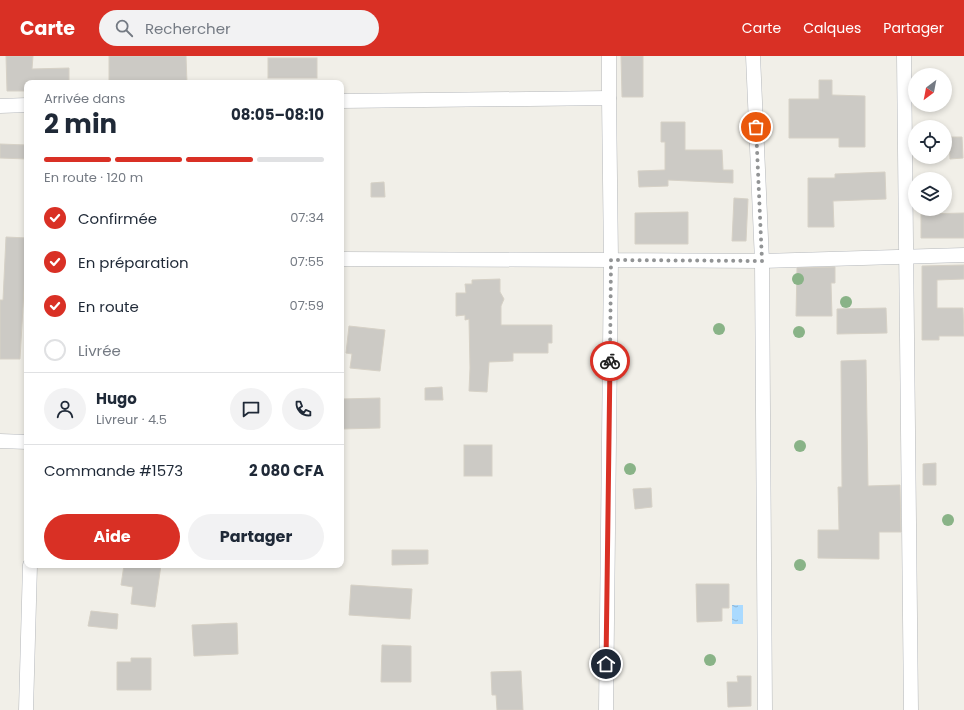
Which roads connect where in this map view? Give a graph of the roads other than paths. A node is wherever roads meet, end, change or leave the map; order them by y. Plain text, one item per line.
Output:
1 (609, 56) edge
2 (753, 56) edge
3 (904, 56) edge
4 (609, 98) junction
5 (344, 101) edge
6 (24, 105) edge
7 (0, 106) edge
8 (964, 255) edge
9 (905, 257) junction
10 (344, 260) edge
11 (611, 260) junction
12 (762, 261) junction
13 (0, 441) edge
14 (24, 442) edge
15 (30, 568) edge
16 (26, 710) edge
17 (606, 710) edge
18 (765, 710) edge
19 (911, 710) edge

1 - 4 street
2 - 12 street
3 - 9 street
4 - 5 street
4 - 11 street
6 - 7 street
8 - 9 street
9 - 12 street
9 - 19 street
10 - 11 street
11 - 12 street
11 - 17 street
12 - 18 street
13 - 14 street
15 - 16 street

